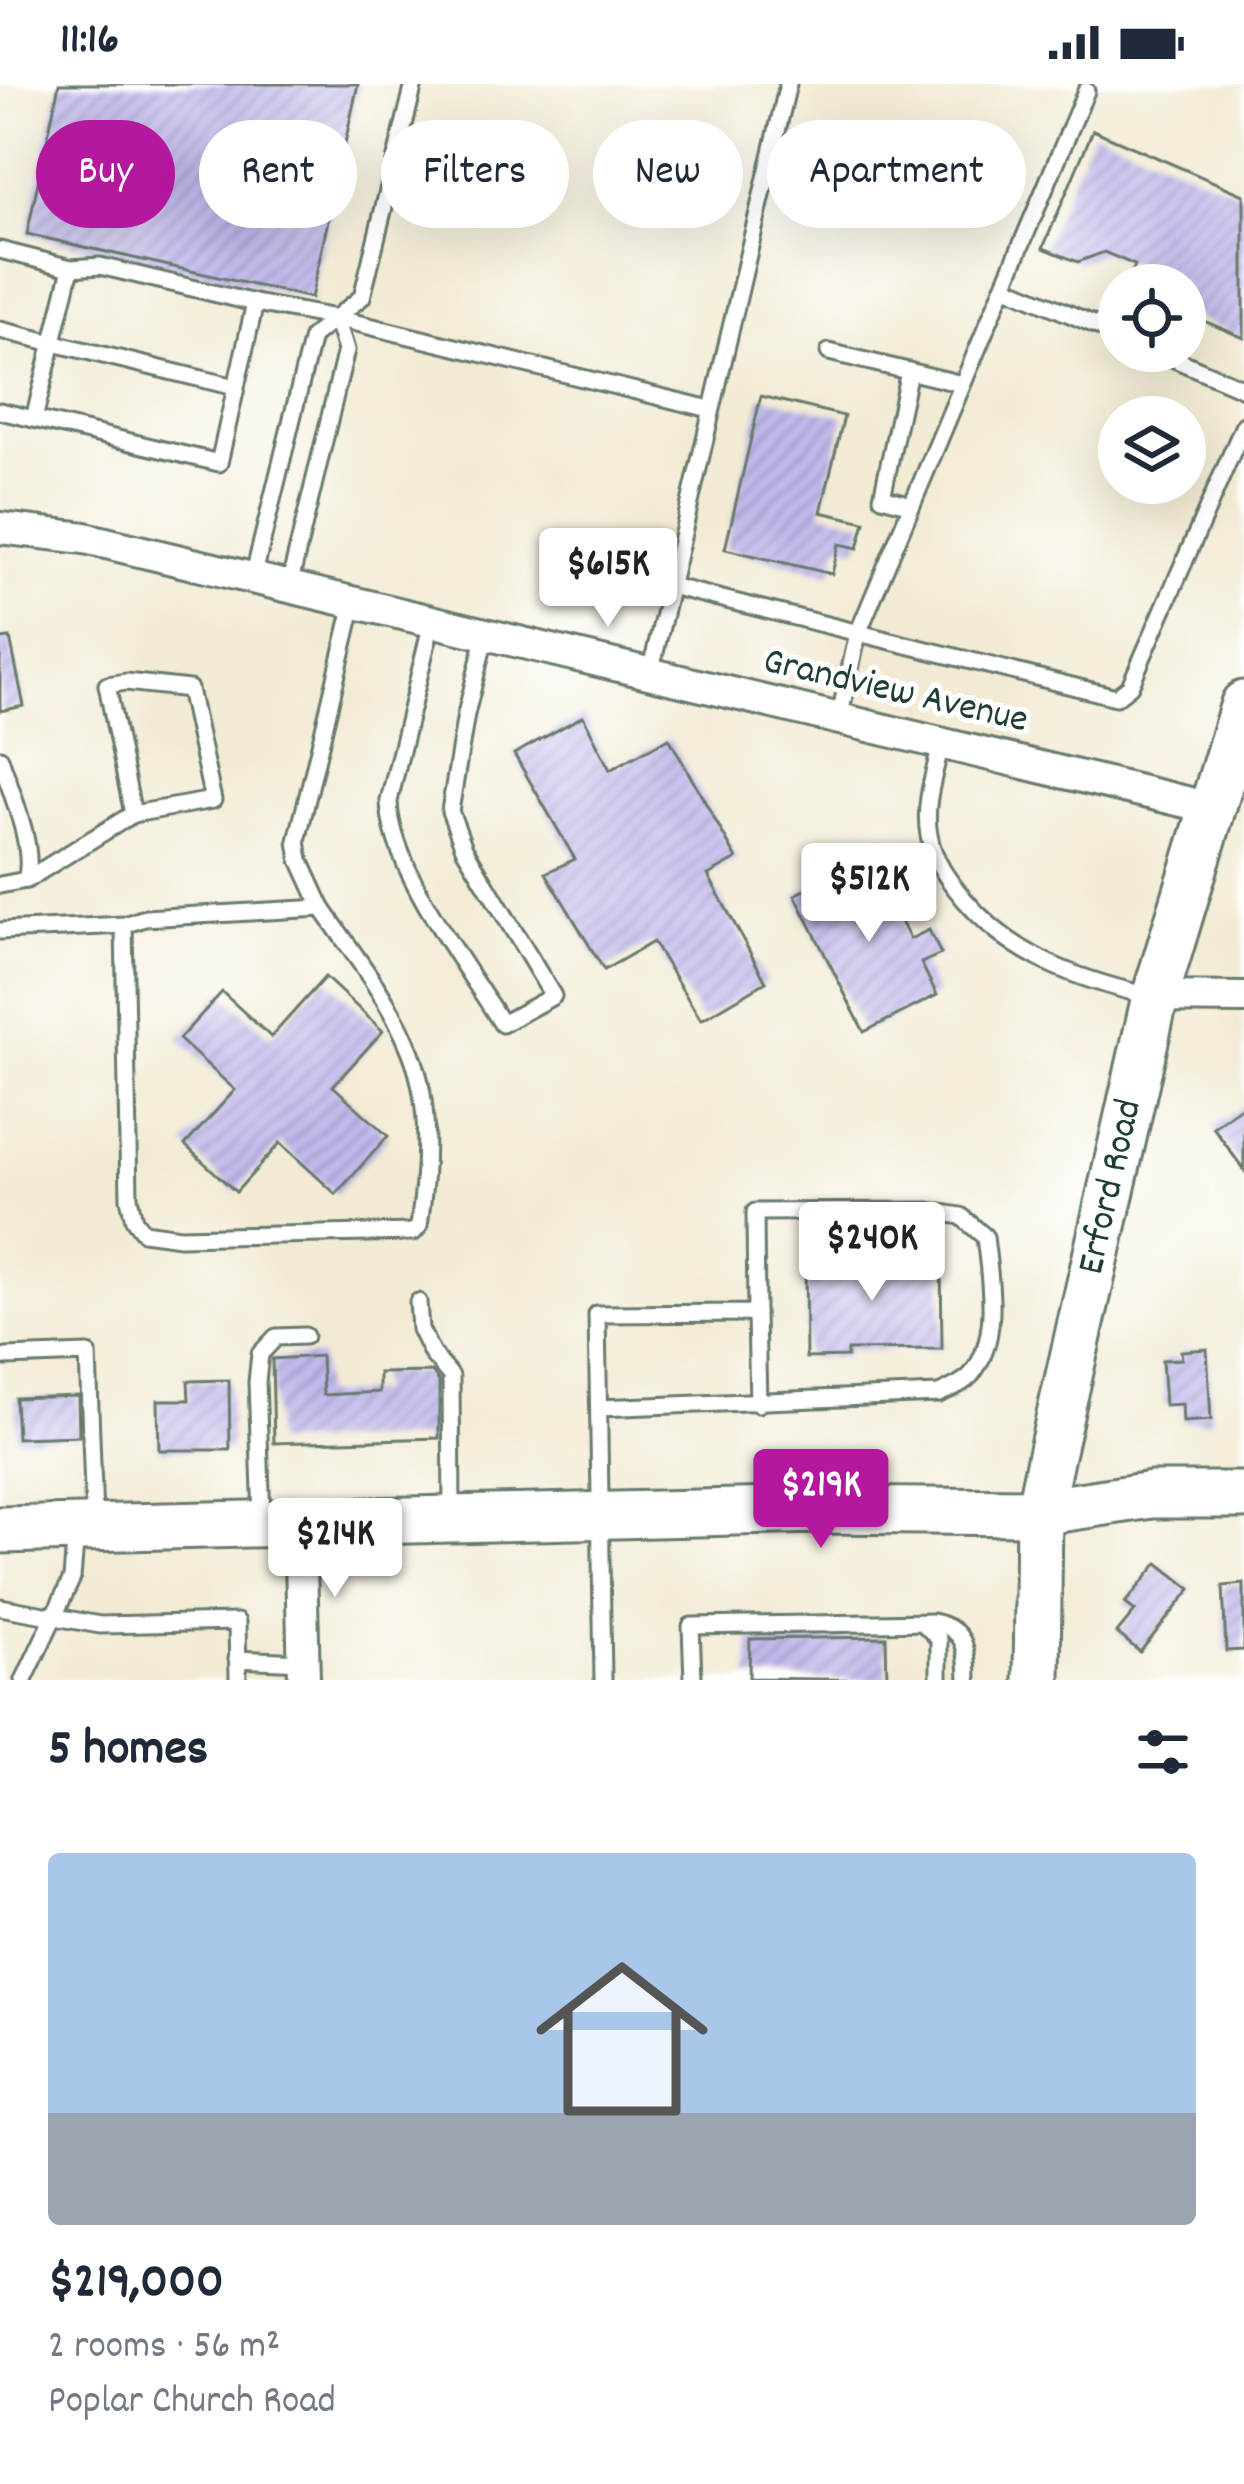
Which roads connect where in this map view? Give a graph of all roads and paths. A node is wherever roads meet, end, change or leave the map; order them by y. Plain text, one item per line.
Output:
1 (414, 84) edge
2 (788, 84) edge
3 (1086, 91) dead end
4 (0, 250) edge
5 (71, 268) junction
6 (1004, 286) junction
7 (255, 303) junction
8 (336, 318) junction
9 (1098, 326) edge
10 (0, 331) edge
11 (52, 344) junction
12 (829, 352) dead end
13 (910, 371) junction
14 (1206, 372) edge
15 (962, 384) junction
16 (235, 388) junction
17 (1244, 388) edge
18 (710, 409) junction
19 (0, 411) edge
20 (34, 419) junction
21 (1244, 424) edge
22 (911, 505) junction
23 (0, 528) edge
24 (253, 578) junction
25 (289, 586) junction
26 (670, 586) junction
27 (354, 603) junction
28 (432, 622) junction
29 (858, 633) junction
30 (485, 634) junction
31 (650, 674) junction
32 (1244, 704) edge
33 (839, 719) junction
34 (941, 743) junction
35 (0, 758) edge
36 (1235, 759) edge
37 (1211, 808) junction
38 (134, 814) junction
39 (26, 880) junction
40 (0, 885) edge
41 (322, 908) junction
42 (124, 925) junction
43 (0, 931) edge
44 (1155, 998) junction
45 (1244, 998) edge
46 (418, 1303) dead end
47 (756, 1313) junction
48 (305, 1336) dead end
49 (5, 1357) dead end
50 (758, 1405) junction
51 (599, 1408) junction
52 (1244, 1495) edge
53 (1039, 1512) junction
54 (601, 1515) junction
55 (452, 1518) junction
56 (281, 1522) junction
57 (85, 1528) junction
58 (0, 1531) edge
59 (0, 1607) edge
60 (55, 1616) junction
61 (919, 1622) junction
62 (237, 1659) junction
63 (303, 1671) edge
64 (24, 1680) edge
65 (238, 1680) edge
66 (603, 1680) edge
67 (693, 1680) edge
68 (939, 1680) edge
69 (968, 1680) edge
70 (1037, 1680) edge

1 - 8 lane
2 - 18 lane
3 - 6 lane
4 - 5 lane
5 - 7 lane
5 - 11 lane
6 - 9 lane
6 - 15 lane
7 - 8 lane
7 - 16 lane
8 - 18 lane
8 - 24 lane
8 - 25 lane
10 - 11 lane
11 - 16 lane
11 - 20 lane
12 - 13 lane
13 - 15 lane
13 - 22 lane
14 - 17 lane
15 - 22 lane
16 - 20 lane
18 - 26 lane
19 - 20 lane
21 - 29 lane
22 - 29 lane
23 - 24 street, Grandview Avenue
24 - 25 street, Grandview Avenue
25 - 27 street, Grandview Avenue
26 - 29 lane
26 - 31 lane
27 - 28 street, Grandview Avenue
27 - 41 lane
28 - 30 street, Grandview Avenue
28 - 30 lane
29 - 33 lane
30 - 31 street, Grandview Avenue
31 - 33 street, Grandview Avenue
32 - 36 street, Erford Road
33 - 34 street, Grandview Avenue
34 - 37 street, Grandview Avenue
34 - 44 lane
35 - 39 lane
36 - 37 street, Erford Road
37 - 44 street, Erford Road
38 - 38 lane
38 - 39 lane
39 - 40 lane
41 - 42 lane
41 - 42 lane
42 - 43 lane
44 - 45 street
44 - 53 street, Erford Road
46 - 55 lane
47 - 50 lane
47 - 50 lane
47 - 51 lane
48 - 56 lane
49 - 57 lane
50 - 51 lane
51 - 54 lane
52 - 53 street
53 - 54 street
53 - 70 street, Erford Road
54 - 55 street
54 - 66 lane
55 - 56 street
56 - 57 street
56 - 63 street
57 - 58 street
57 - 60 lane
59 - 60 lane
60 - 62 lane
60 - 64 lane
61 - 67 lane
61 - 68 lane
61 - 69 lane
62 - 63 lane
62 - 65 lane

